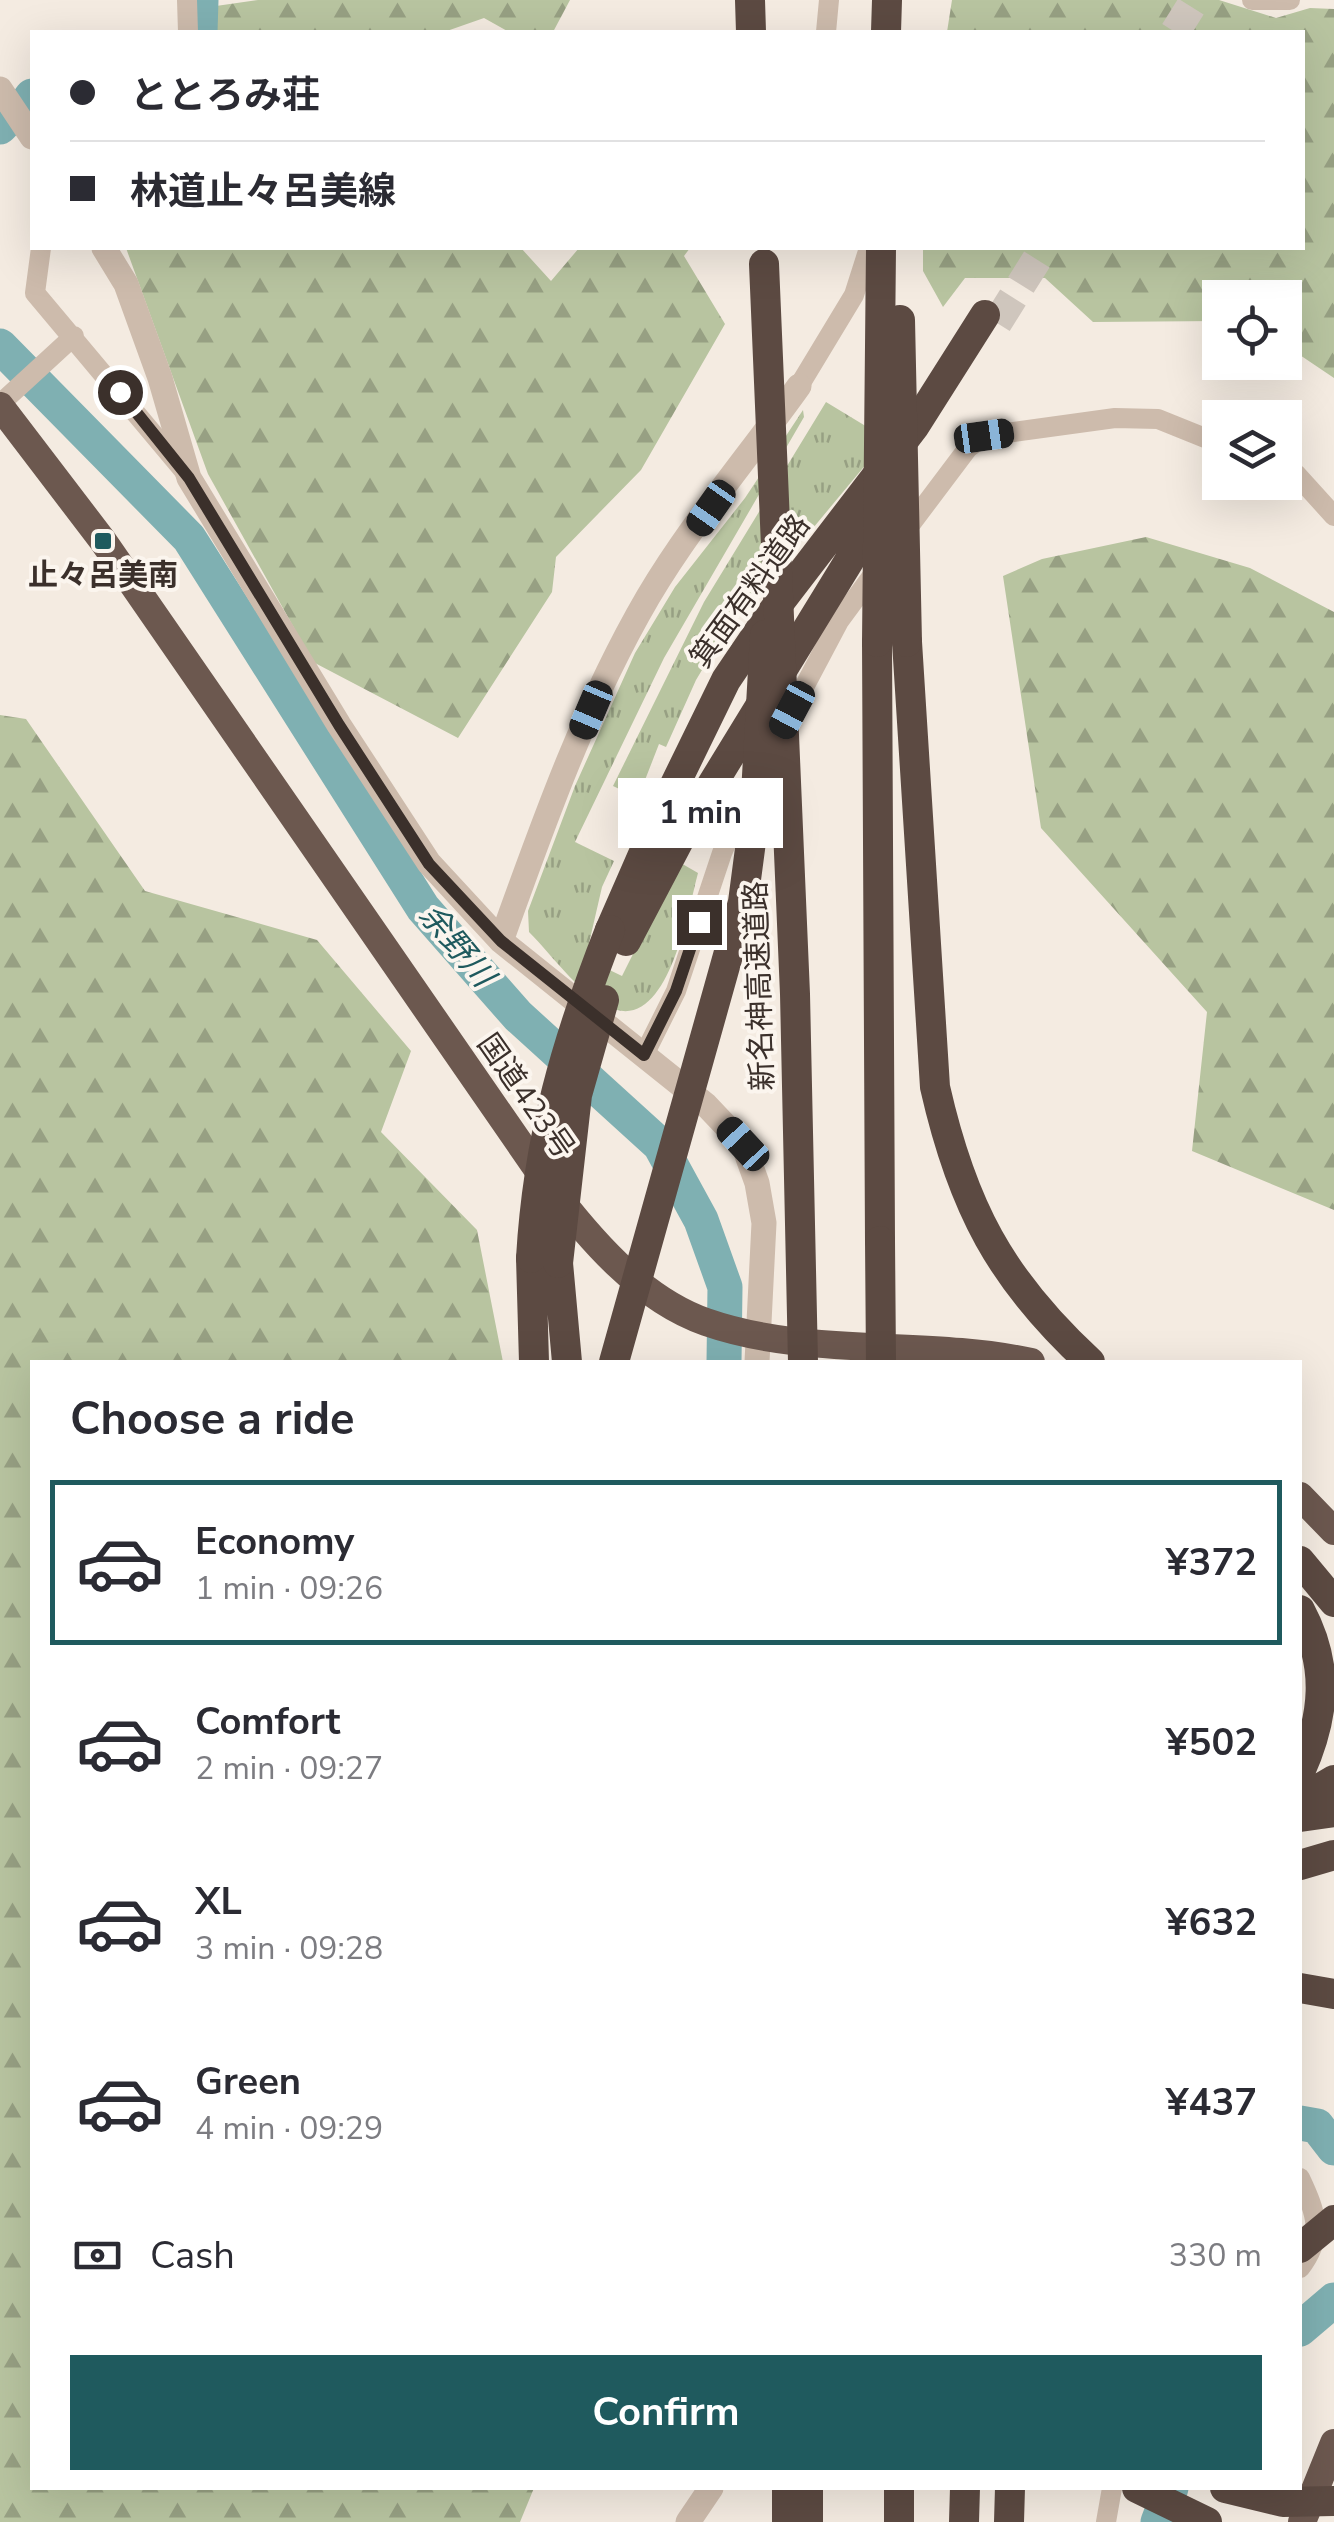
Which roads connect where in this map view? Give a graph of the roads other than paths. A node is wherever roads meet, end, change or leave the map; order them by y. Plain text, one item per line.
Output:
1 (187, 0) edge
2 (750, 0) edge
3 (829, 0) edge
4 (887, 0) edge
5 (896, 0) edge
6 (1252, 0) edge
7 (1290, 0) edge
8 (188, 30) edge
9 (752, 30) edge
10 (826, 30) edge
11 (886, 30) edge
12 (897, 30) edge
13 (0, 89) edge
14 (30, 135) edge
15 (41, 250) edge
16 (105, 250) edge
17 (867, 250) edge
18 (882, 250) edge
19 (900, 250) edge
20 (763, 256) edge
21 (74, 336) junction
22 (799, 386) joint
23 (4, 401) edge
24 (1202, 437) edge
25 (189, 478) junction
26 (1302, 481) edge
27 (1334, 516) edge
28 (776, 522) junction
29 (892, 642) junction
30 (618, 935) junction
31 (501, 941) junction
32 (644, 1055) junction
33 (544, 1261) junction
34 (758, 1348) edge
35 (534, 1360) edge
36 (567, 1360) edge
37 (615, 1360) edge
38 (802, 1360) edge
39 (881, 1360) edge
40 (993, 1360) edge
41 (1088, 1360) edge
42 (1302, 1498) edge
43 (1334, 1531) edge
44 (1302, 1563) edge
45 (1302, 1598) edge
46 (1334, 1602) edge
47 (1302, 1614) edge
48 (1334, 1614) edge
49 (1302, 1766) edge
50 (1334, 1780) edge
51 (1302, 1799) edge
52 (1334, 1812) edge
53 (1302, 1816) edge
54 (1334, 1855) edge
55 (1302, 1864) edge
56 (1302, 1988) edge
57 (1334, 1994) edge
58 (1302, 2182) edge
59 (1334, 2220) edge
60 (1302, 2246) edge
61 (1302, 2266) edge
62 (1334, 2444) edge
63 (710, 2490) edge
64 (786, 2490) edge
65 (808, 2490) edge
66 (898, 2490) edge
67 (965, 2490) edge
68 (1010, 2490) edge
69 (1112, 2490) edge
70 (1141, 2490) edge
71 (1233, 2490) edge
72 (1334, 2501) edge
73 (688, 2522) edge
74 (787, 2522) edge
75 (808, 2522) edge
76 (899, 2522) edge
77 (964, 2522) edge
78 (1008, 2522) edge
79 (1106, 2522) edge
80 (1206, 2522) edge
81 (1302, 2522) edge

1 - 8 street
2 - 9 highway
3 - 10 street
4 - 11 highway
5 - 12 highway
6 - 7 street
13 - 14 street
15 - 21 street
16 - 25 street
17 - 22 street
18 - 29 highway, bridge
19 - 29 highway, bridge
20 - 28 highway, 新名神高速道路, bridge
21 - 23 street
21 - 25 street
22 - 31 street
23 - 34 highway, 国道423号
24 - 32 street
25 - 31 street
26 - 27 street
28 - 37 highway, bridge
28 - 38 highway, 新名神高速道路, bridge
29 - 39 highway, bridge
29 - 41 highway
30 - 30 highway, 箕面有料道路
30 - 33 highway, bridge
31 - 32 street
32 - 34 street
33 - 35 highway
33 - 36 highway
34 - 40 highway, 国道423号
42 - 43 highway
44 - 46 highway
45 - 48 highway
47 - 49 highway
50 - 51 highway
52 - 53 highway
54 - 55 highway
56 - 57 highway
58 - 61 street
59 - 60 highway, bridge
62 - 81 highway
63 - 73 street
64 - 74 highway
65 - 75 highway
66 - 76 highway
67 - 77 highway
68 - 78 highway
69 - 79 street
70 - 80 highway
71 - 72 highway, bridge

